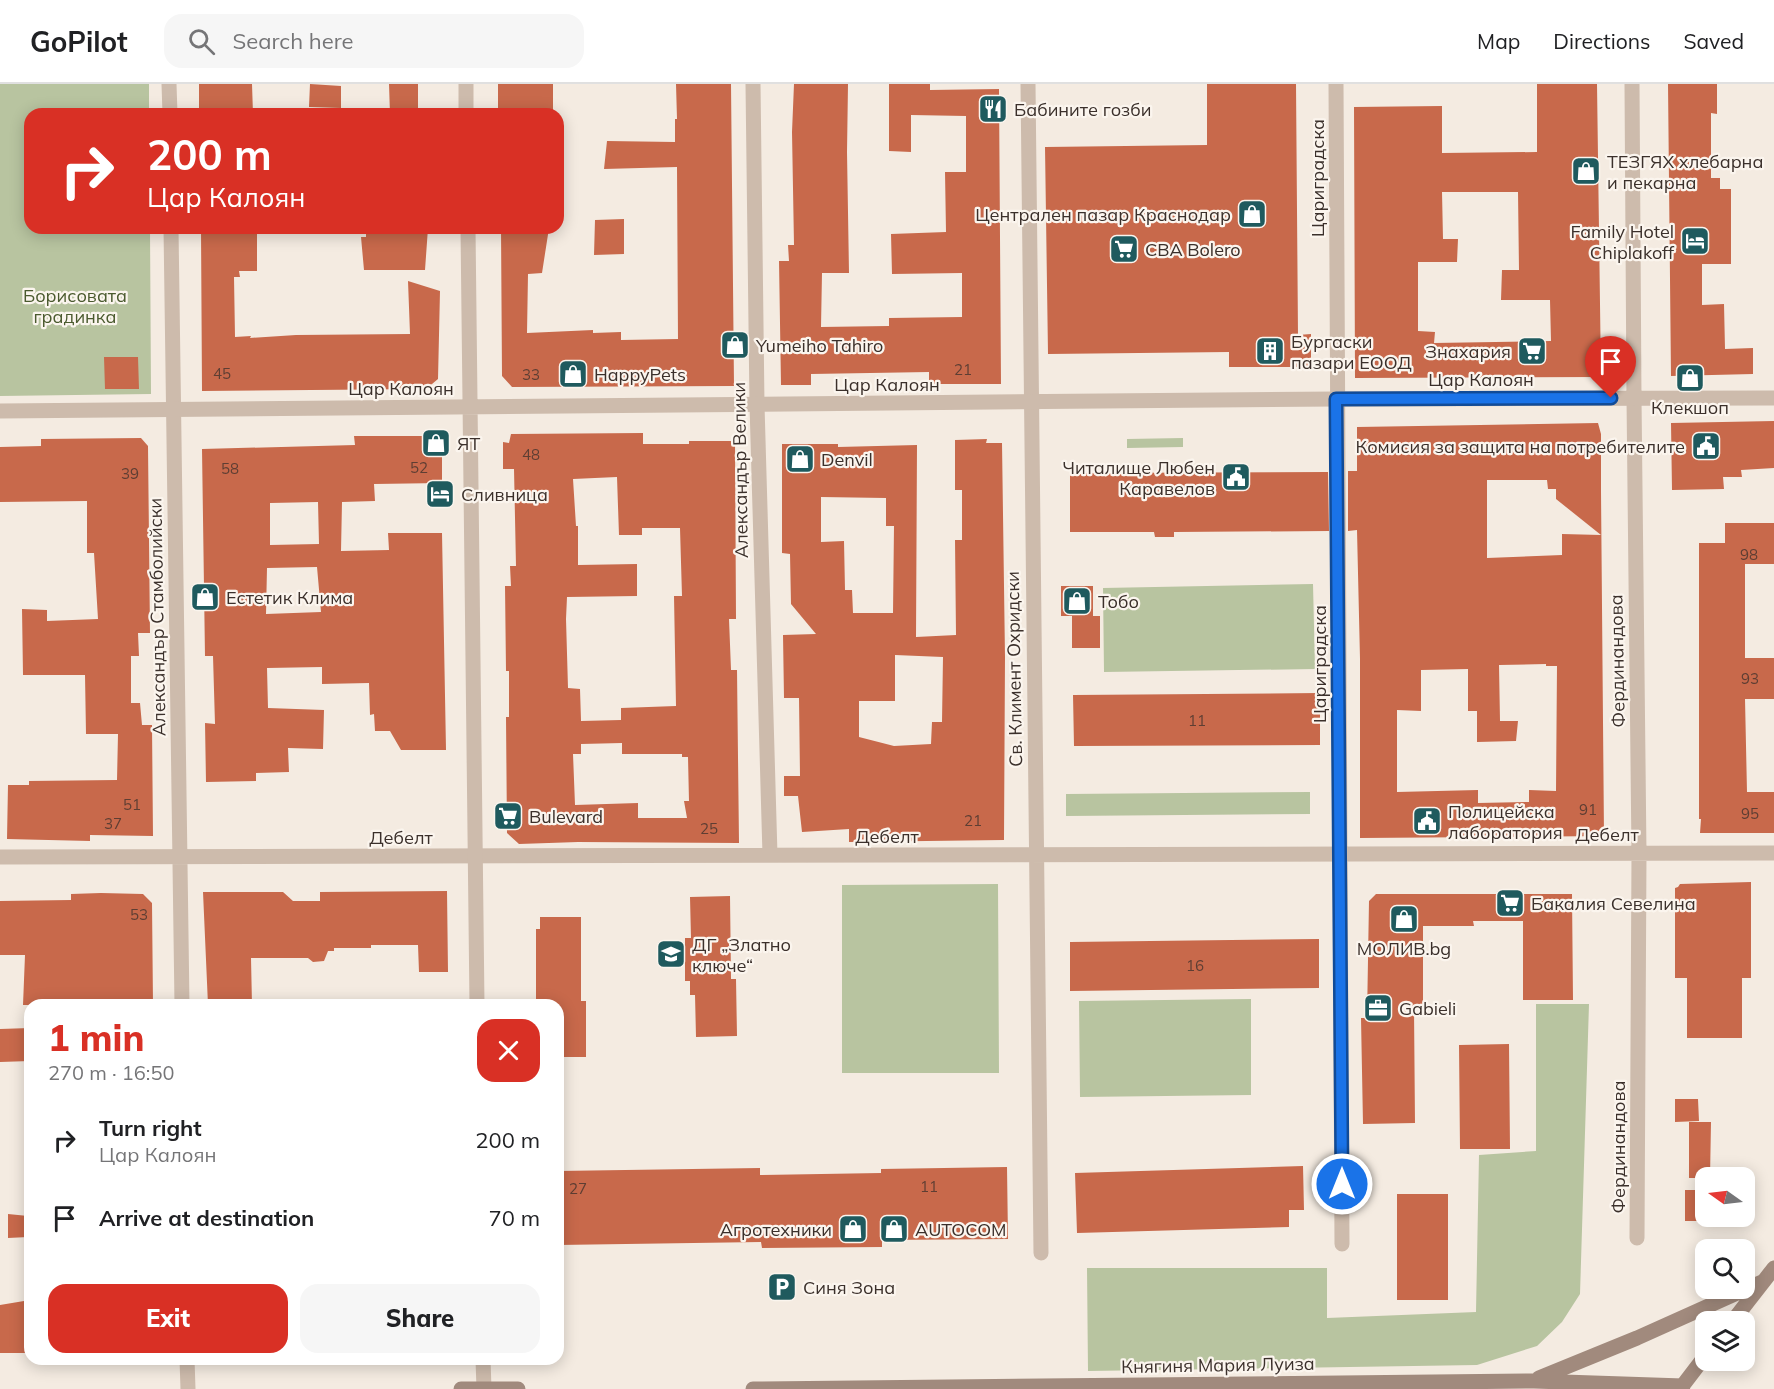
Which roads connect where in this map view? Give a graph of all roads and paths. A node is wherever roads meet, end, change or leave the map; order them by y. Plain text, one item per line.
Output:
1 (169, 84) edge
2 (466, 84) edge
3 (753, 84) edge
4 (1028, 84) edge
5 (1336, 84) edge
6 (1632, 84) edge
7 (170, 108) edge
8 (466, 108) edge
9 (171, 234) edge
10 (468, 234) edge
11 (1634, 398) junction
12 (1774, 398) edge
13 (1336, 399) junction
14 (1031, 403) junction
15 (758, 405) junction
16 (472, 407) junction
17 (174, 410) junction
18 (0, 411) edge
19 (1639, 853) junction
20 (1774, 853) edge
21 (1340, 854) junction
22 (770, 855) junction
23 (1036, 855) junction
24 (475, 856) junction
25 (0, 857) edge
26 (180, 857) junction
27 (182, 999) edge
28 (477, 999) edge
29 (1637, 1238) dead end
30 (1342, 1244) dead end
31 (1041, 1253) dead end
32 (1774, 1268) edge
33 (1764, 1281) junction
34 (1741, 1311) edge
35 (187, 1365) edge
36 (483, 1365) edge
37 (1695, 1371) edge
38 (1534, 1381) junction
39 (1682, 1388) edge
40 (188, 1389) edge
41 (461, 1389) edge
42 (484, 1389) edge
43 (519, 1389) edge
44 (753, 1389) edge
45 (1550, 1389) edge

1 - 7 street
2 - 8 street
3 - 15 street, Александър Велики
4 - 14 street, Св. Климент Охридски
5 - 13 street, Цариградска
6 - 11 street, Фердинандова
9 - 17 street, Александър Стамболийски
10 - 16 street
11 - 12 street, Цар Калоян
11 - 13 street, Цар Калоян
11 - 19 street, Фердинандова
13 - 14 street, Цар Калоян
13 - 21 street, Цариградска
14 - 15 street, Цар Калоян
14 - 23 street, Св. Климент Охридски
15 - 16 street, Цар Калоян
15 - 22 street, Александър Велики
16 - 17 street, Цар Калоян
16 - 24 street
17 - 18 street, Цар Калоян
17 - 26 street, Александър Стамболийски
19 - 20 street, Дебелт
19 - 21 street, Дебелт
19 - 29 street, Фердинандова
21 - 23 street, Дебелт
21 - 30 street, Цариградска
22 - 23 street, Дебелт
22 - 24 street, Дебелт
23 - 31 street, Св. Климент Охридски
24 - 26 street, Дебелт
24 - 28 street
25 - 26 street, Дебелт
26 - 27 street, Александър Стамболийски
32 - 33 main road
33 - 34 main road
33 - 38 main road
35 - 40 street
36 - 42 street
37 - 39 main road
38 - 39 main road, Княгиня Мария Луиза
38 - 44 main road, Княгиня Мария Луиза
38 - 45 main road
41 - 42 main road
42 - 43 main road

